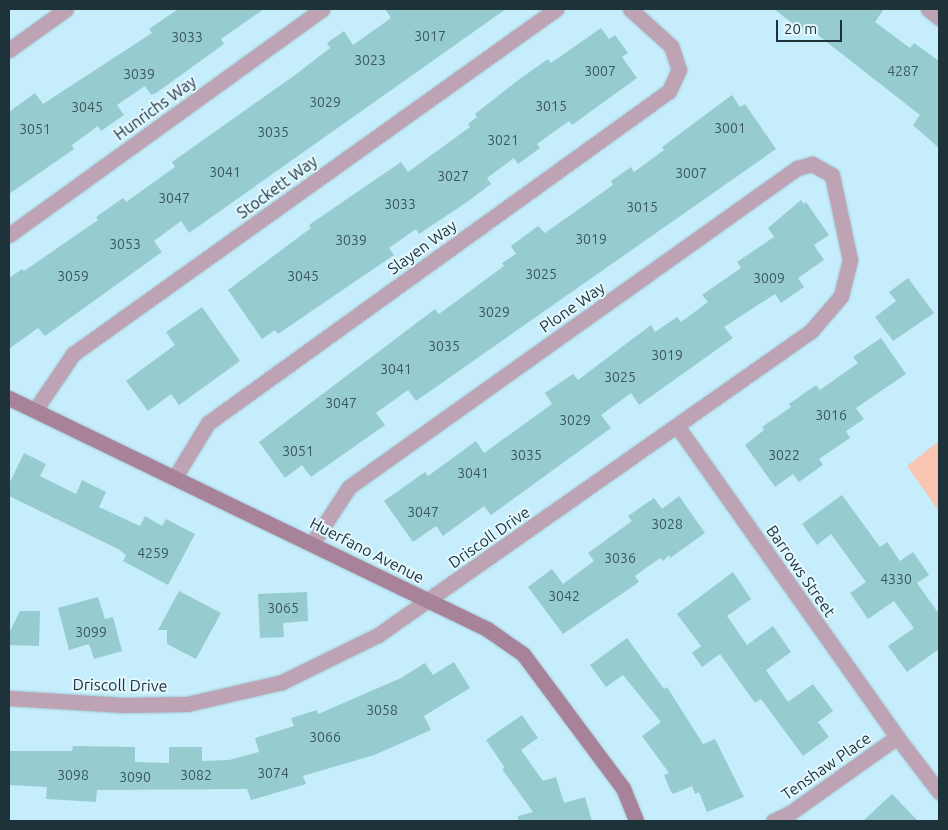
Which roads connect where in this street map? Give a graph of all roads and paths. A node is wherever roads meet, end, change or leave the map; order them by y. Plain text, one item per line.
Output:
1 (66, 9) edge
2 (322, 9) edge
3 (556, 9) edge
4 (630, 9) edge
5 (928, 9) edge
6 (939, 18) edge
7 (9, 50) edge
8 (844, 225) joint
9 (9, 235) edge
10 (9, 398) edge
11 (35, 410) junction
12 (677, 426) junction
13 (175, 477) junction
14 (313, 542) junction
15 (429, 600) junction
16 (9, 698) edge
17 (897, 737) junction
18 (939, 792) edge
19 (636, 821) edge
20 (773, 821) edge

1 - 7 street
2 - 9 street, Hunrichs Way
3 - 11 street, Stockett Way
4 - 13 street, Slayen Way
5 - 6 street
8 - 12 street, Driscoll Drive
8 - 14 street, Plone Way
10 - 11 street, Huerfano Avenue
11 - 13 street, Huerfano Avenue
12 - 15 street, Driscoll Drive
12 - 17 street, Barrows Street
13 - 14 street, Huerfano Avenue
14 - 15 street, Huerfano Avenue
15 - 16 street, Driscoll Drive
15 - 19 street, Huerfano Avenue
17 - 18 street, Barrows Street
17 - 20 street, Tenshaw Place

